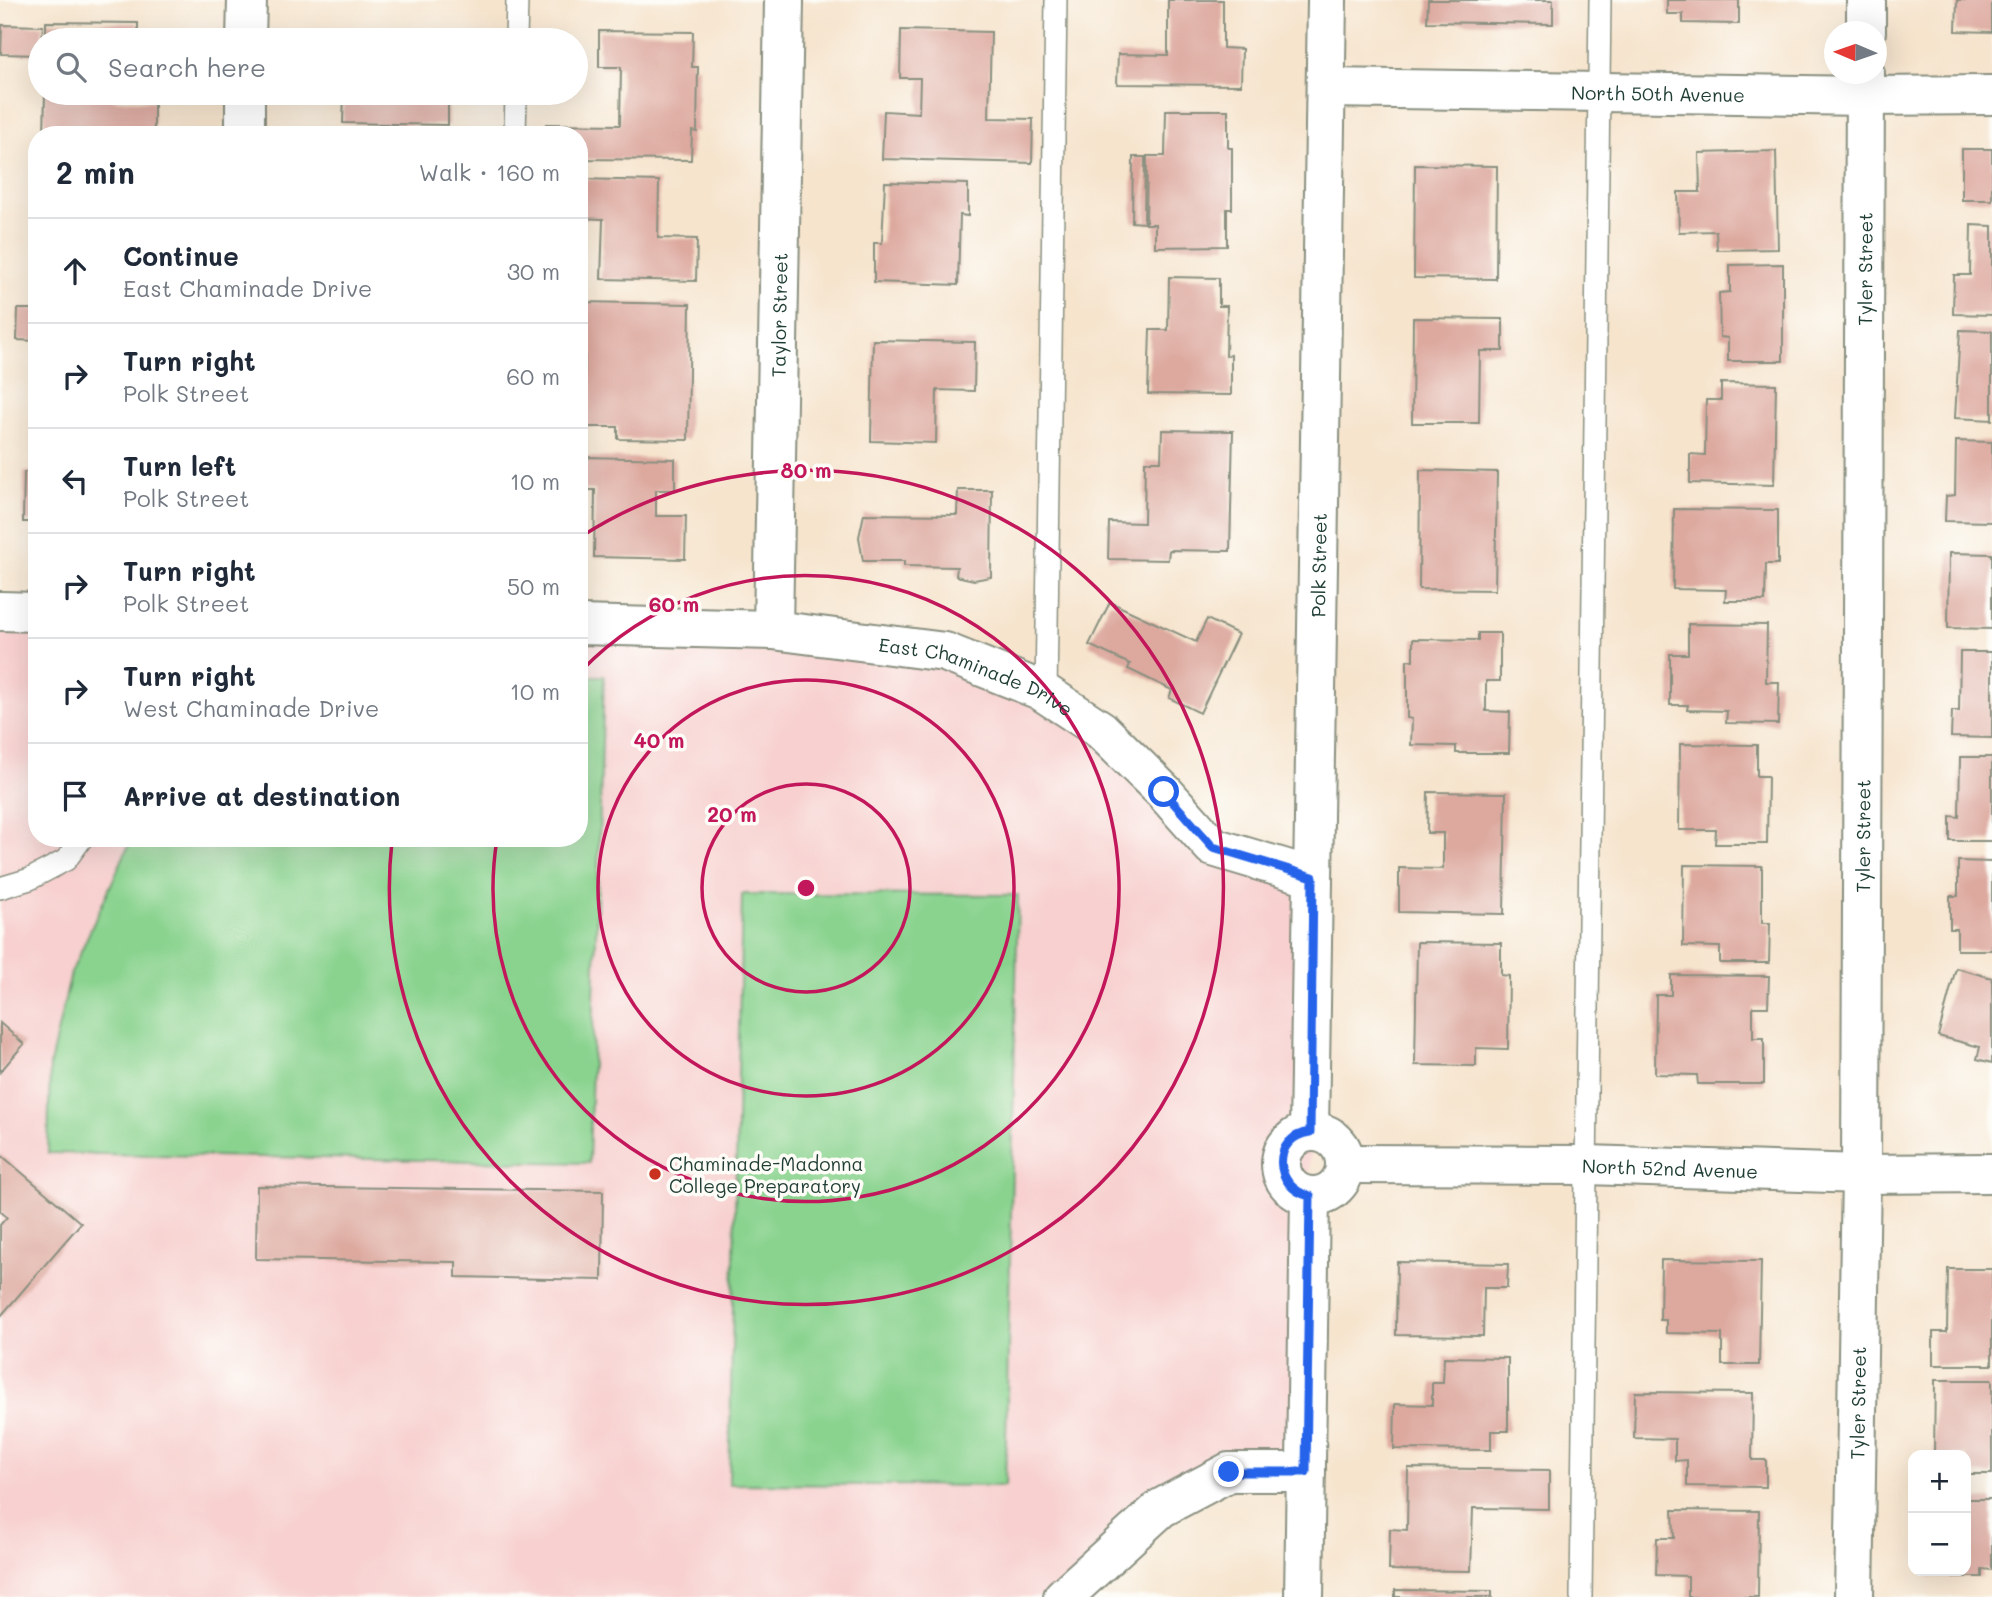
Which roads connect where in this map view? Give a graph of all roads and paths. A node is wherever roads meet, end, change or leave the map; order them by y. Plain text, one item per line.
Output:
1 (247, 0) edge
2 (517, 0) edge
3 (783, 0) edge
4 (1056, 0) edge
5 (1327, 0) edge
6 (1600, 0) edge
7 (1866, 0) edge
8 (1866, 21) edge
9 (246, 28) edge
10 (516, 28) edge
11 (1865, 85) edge
12 (1326, 88) junction
13 (1599, 92) junction
14 (1992, 95) edge
15 (246, 105) edge
16 (516, 105) edge
17 (245, 126) edge
18 (515, 126) edge
19 (0, 611) edge
20 (28, 612) edge
21 (588, 625) edge
22 (773, 629) junction
23 (1046, 695) junction
24 (75, 847) edge
25 (1313, 877) junction
26 (0, 888) edge
27 (1310, 1132) junction
28 (1346, 1164) junction
29 (1587, 1165) junction
30 (1992, 1173) edge
31 (1861, 1174) junction
32 (1310, 1196) junction
33 (1306, 1472) junction
34 (1063, 1597) edge
35 (1304, 1597) edge
36 (1581, 1597) edge
37 (1854, 1597) edge

1 - 9 street
2 - 10 lane
3 - 22 street, Taylor Street
4 - 23 lane
5 - 12 street, Polk Street
6 - 13 lane
7 - 8 street
11 - 13 street, North 50th Avenue
11 - 14 street, North 50th Avenue
11 - 31 street, Tyler Street
12 - 13 street, North 50th Avenue
12 - 25 street, Polk Street
13 - 29 lane
15 - 17 street
16 - 18 lane
19 - 20 street
21 - 22 street, East Chaminade Drive
22 - 23 street, East Chaminade Drive
23 - 25 street, East Chaminade Drive
24 - 26 lane
25 - 27 street, Polk Street
27 - 28 street
27 - 32 street
28 - 29 street, North 52nd Avenue
28 - 32 street
29 - 31 street, North 52nd Avenue
29 - 36 lane
30 - 31 street, North 52nd Avenue
31 - 37 street, Tyler Street
32 - 33 street
33 - 34 street
33 - 35 street

